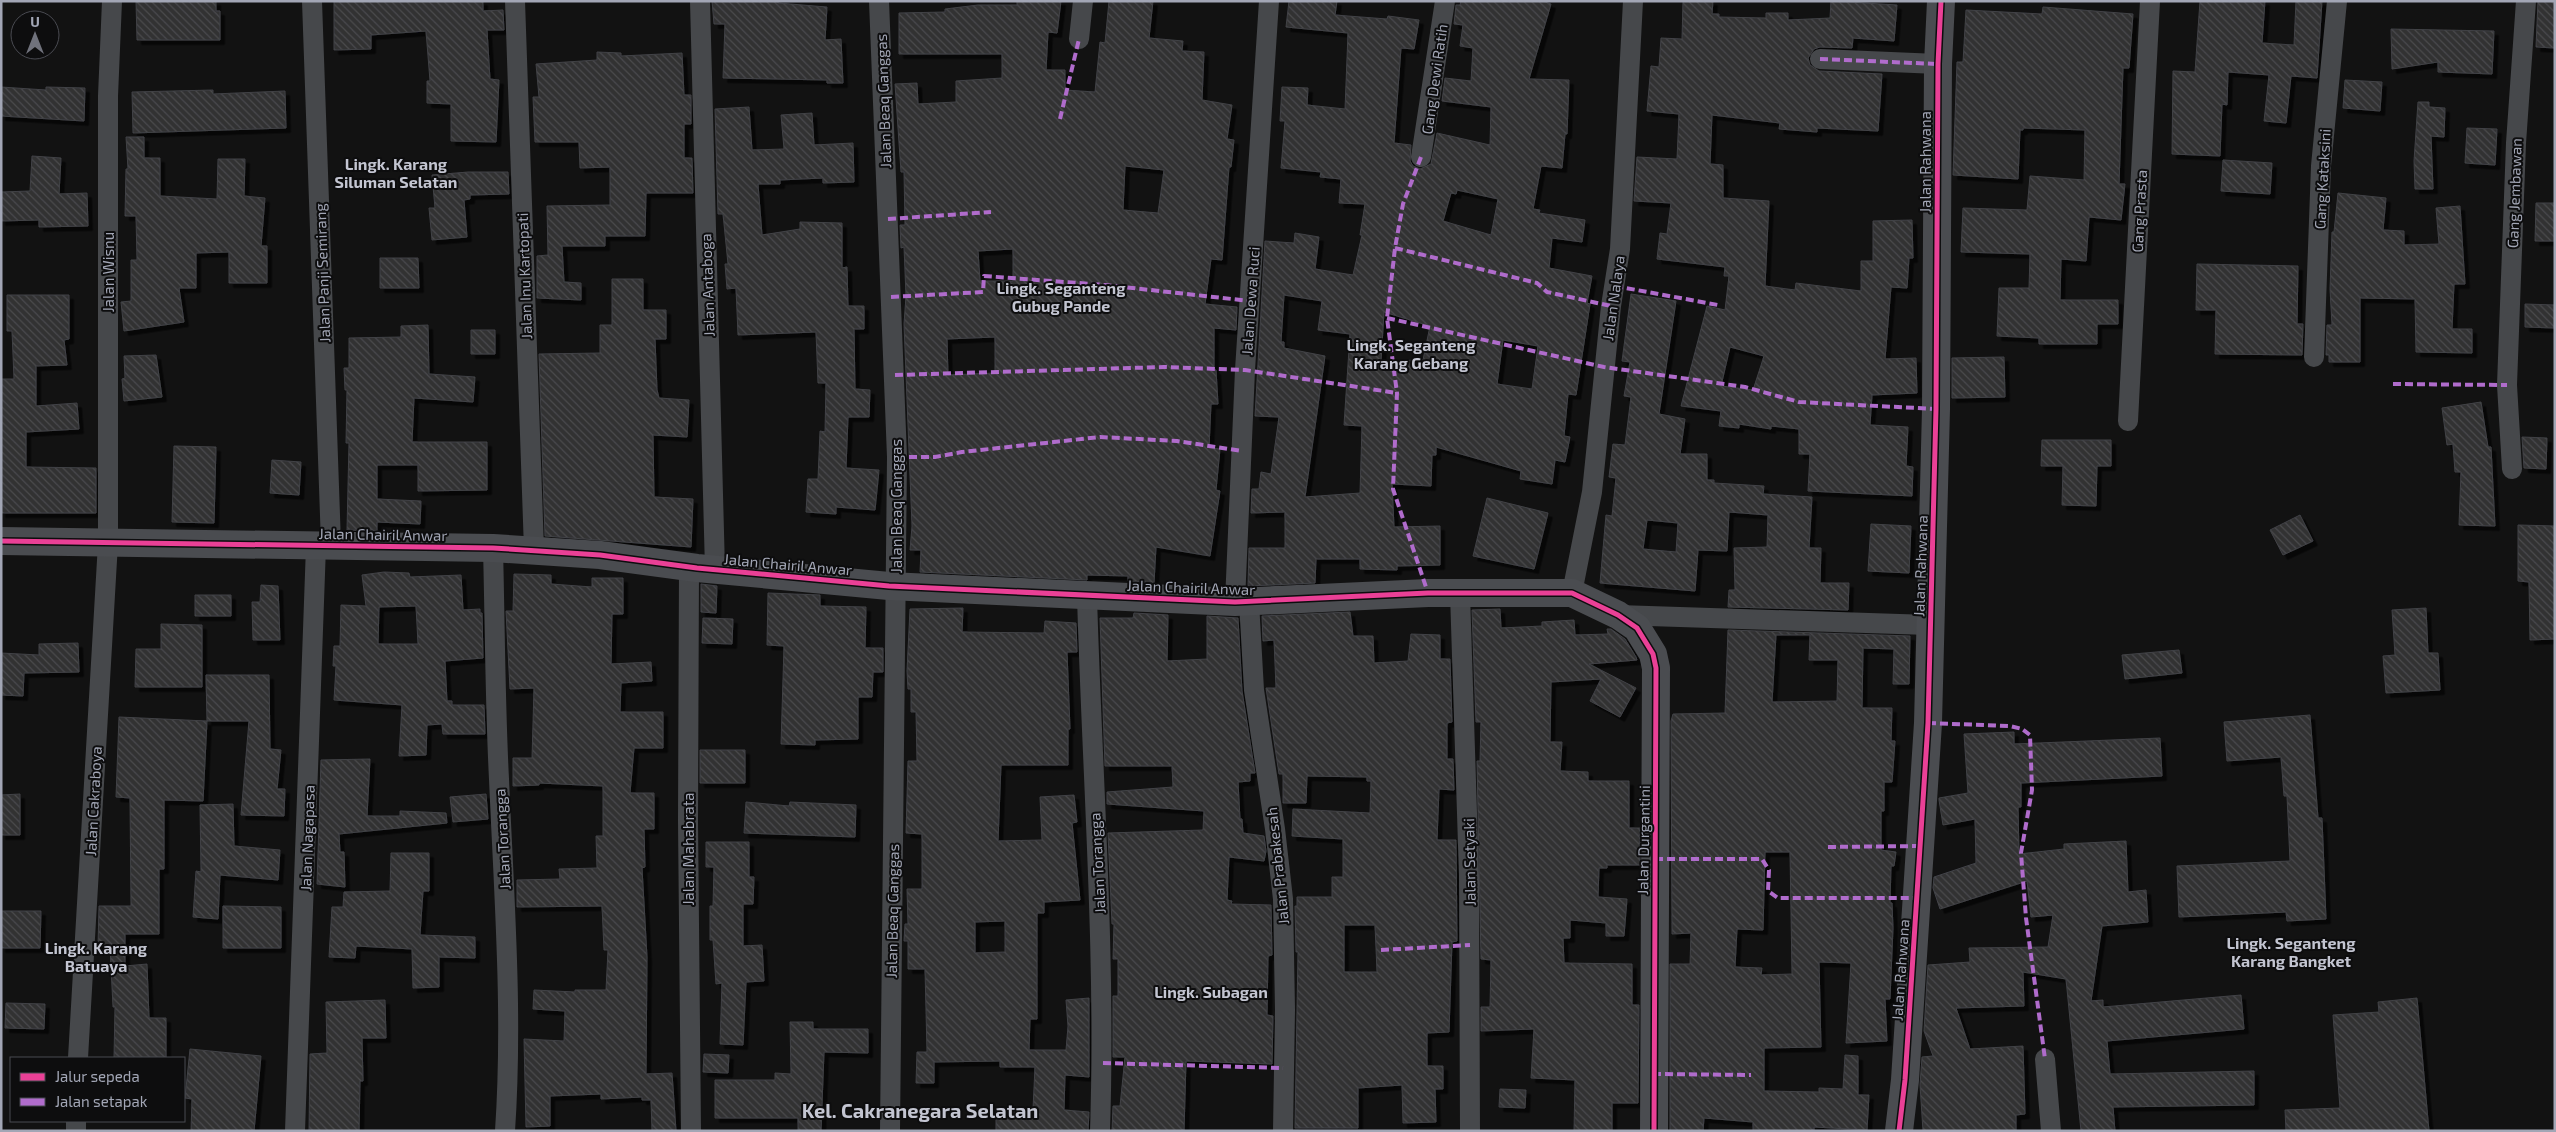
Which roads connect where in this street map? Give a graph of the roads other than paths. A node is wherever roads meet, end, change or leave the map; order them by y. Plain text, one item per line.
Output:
1 (112, 1) edge
2 (312, 1) edge
3 (515, 1) edge
4 (700, 1) edge
5 (879, 1) edge
6 (1083, 1) edge
7 (1269, 1) edge
8 (1445, 1) edge
9 (1633, 1) edge
10 (1941, 1) edge
11 (2150, 1) edge
12 (2337, 1) edge
13 (2526, 1) edge
14 (1079, 39) dead end
15 (1820, 59) dead end
16 (1938, 64) junction
17 (1421, 157) dead end
18 (2314, 357) dead end
19 (2128, 422) dead end
20 (2512, 469) dead end
21 (1, 541) edge
22 (108, 543) junction
23 (324, 545) junction
24 (493, 548) junction
25 (534, 550) junction
26 (702, 568) junction
27 (895, 586) junction
28 (1460, 593) junction
29 (1572, 593) junction
30 (1087, 596) junction
31 (1242, 602) junction
32 (1618, 615) junction
33 (1930, 625) junction
34 (78, 1057) edge
35 (2045, 1059) dead end
36 (295, 1131) edge
37 (505, 1131) edge
38 (690, 1131) edge
39 (890, 1131) edge
40 (1100, 1131) edge
41 (1283, 1131) edge
42 (1470, 1131) edge
43 (1654, 1131) edge
44 (1899, 1131) edge
45 (2051, 1131) edge

1 - 22 street, Jalan Wisnu
2 - 23 street, Jalan Panji Semirang
3 - 25 street, Jalan Inu Kartopati
4 - 26 street, Jalan Antaboga
5 - 27 street, Jalan Beaq Ganggas
6 - 14 street
7 - 31 street, Jalan Dewa Ruci
8 - 17 street, Gang Dewi Ratih
9 - 29 street, Jalan Nalaya
10 - 16 street, Jalan Rahwana
11 - 19 street, Gang Prasta
12 - 18 street, Gang Kataksini
13 - 20 street, Gang Jembawan
15 - 16 street
16 - 33 street, Jalan Rahwana
21 - 22 street, Jalan Chairil Anwar
22 - 23 street, Jalan Chairil Anwar
22 - 34 street, Jalan Cakraboya
23 - 24 street, Jalan Chairil Anwar
23 - 36 street, Jalan Nagapasa
24 - 25 street, Jalan Chairil Anwar
24 - 37 street, Jalan Torangga
25 - 26 street, Jalan Chairil Anwar
26 - 27 street, Jalan Chairil Anwar
26 - 38 street, Jalan Mahabrata
27 - 30 street, Jalan Chairil Anwar
27 - 39 street, Jalan Beaq Ganggas
28 - 29 street, Jalan Chairil Anwar
28 - 31 street, Jalan Chairil Anwar
28 - 42 street, Jalan Setyaki
29 - 32 street, Jalan Durgantini
30 - 31 street, Jalan Chairil Anwar
30 - 40 street, Jalan Torangga
31 - 41 street, Jalan Prabakesah
32 - 33 street
32 - 43 street, Jalan Durgantini
33 - 44 street, Jalan Rahwana
35 - 45 street

